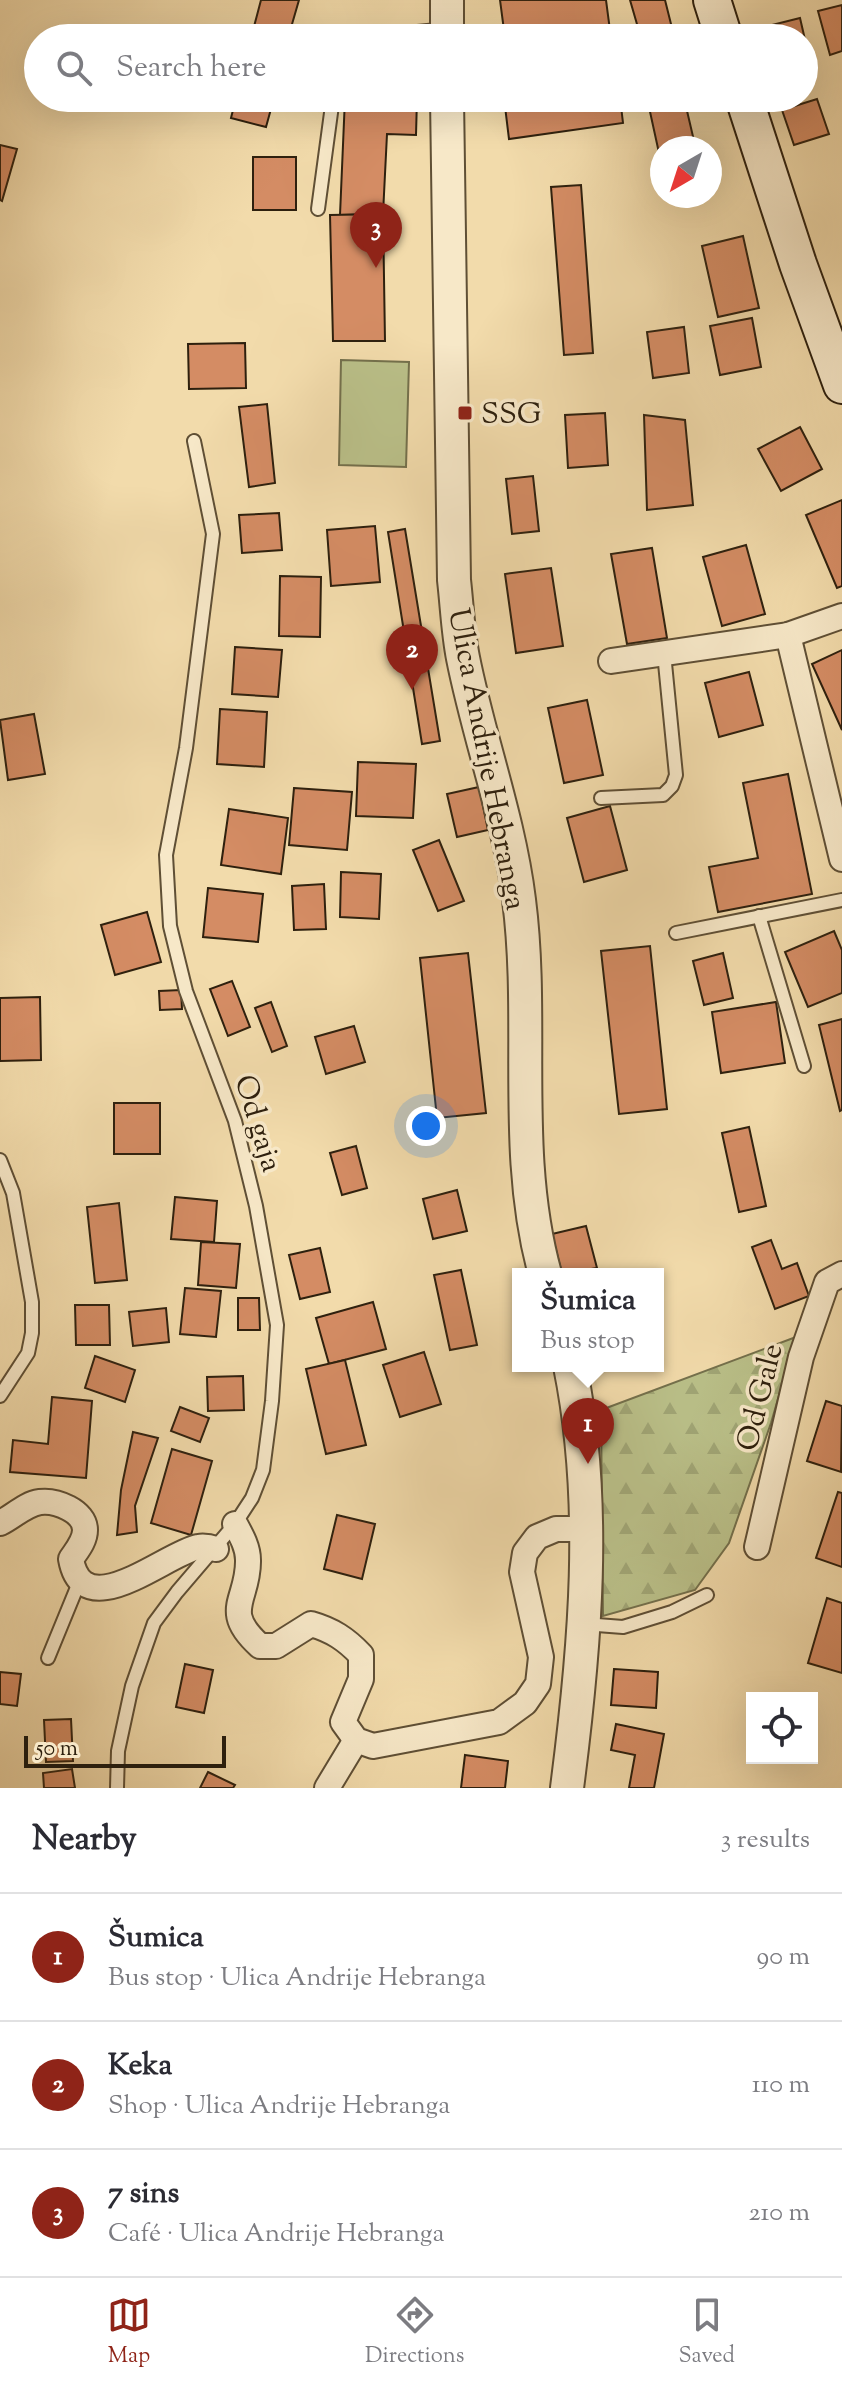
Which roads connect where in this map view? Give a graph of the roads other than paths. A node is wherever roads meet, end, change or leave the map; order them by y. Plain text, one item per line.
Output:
1 (712, 0) edge
2 (720, 24) edge
3 (331, 112) edge
4 (447, 112) edge
5 (749, 112) edge
6 (318, 209) dead end
7 (798, 264) junction
8 (842, 304) edge
9 (842, 385) edge
10 (194, 441) dead end
11 (842, 616) edge
12 (788, 635) junction
13 (664, 653) junction
14 (611, 661) dead end
15 (601, 798) dead end
16 (842, 859) edge
17 (842, 900) edge
18 (759, 916) junction
19 (676, 933) dead end
20 (804, 1066) dead end
21 (0, 1160) edge
22 (543, 1268) edge
23 (842, 1274) edge
24 (571, 1372) edge
25 (0, 1396) edge
26 (0, 1523) edge
27 (235, 1524) junction
28 (586, 1529) junction
29 (757, 1547) dead end
30 (216, 1549) junction
31 (80, 1580) junction
32 (707, 1595) dead end
33 (583, 1624) junction
34 (48, 1658) dead end
35 (356, 1740) junction
36 (117, 1788) edge
37 (327, 1788) edge
38 (567, 1788) edge

1 - 2 main road
3 - 6 lane
4 - 22 street, Ulica Andrije Hebranga
5 - 7 main road
7 - 8 main road
7 - 9 main road
10 - 27 lane, Od gaja
11 - 12 street
12 - 13 street
12 - 16 street
13 - 14 street
13 - 15 lane
17 - 18 lane
18 - 19 lane
18 - 20 lane
21 - 25 lane
23 - 29 street, Od Gale
24 - 28 street
26 - 31 street
27 - 30 lane, Od gaja
27 - 35 street
28 - 33 street
28 - 35 street
30 - 31 street
30 - 36 lane, Od gaja
31 - 34 lane
32 - 33 lane
33 - 38 street
35 - 37 street

